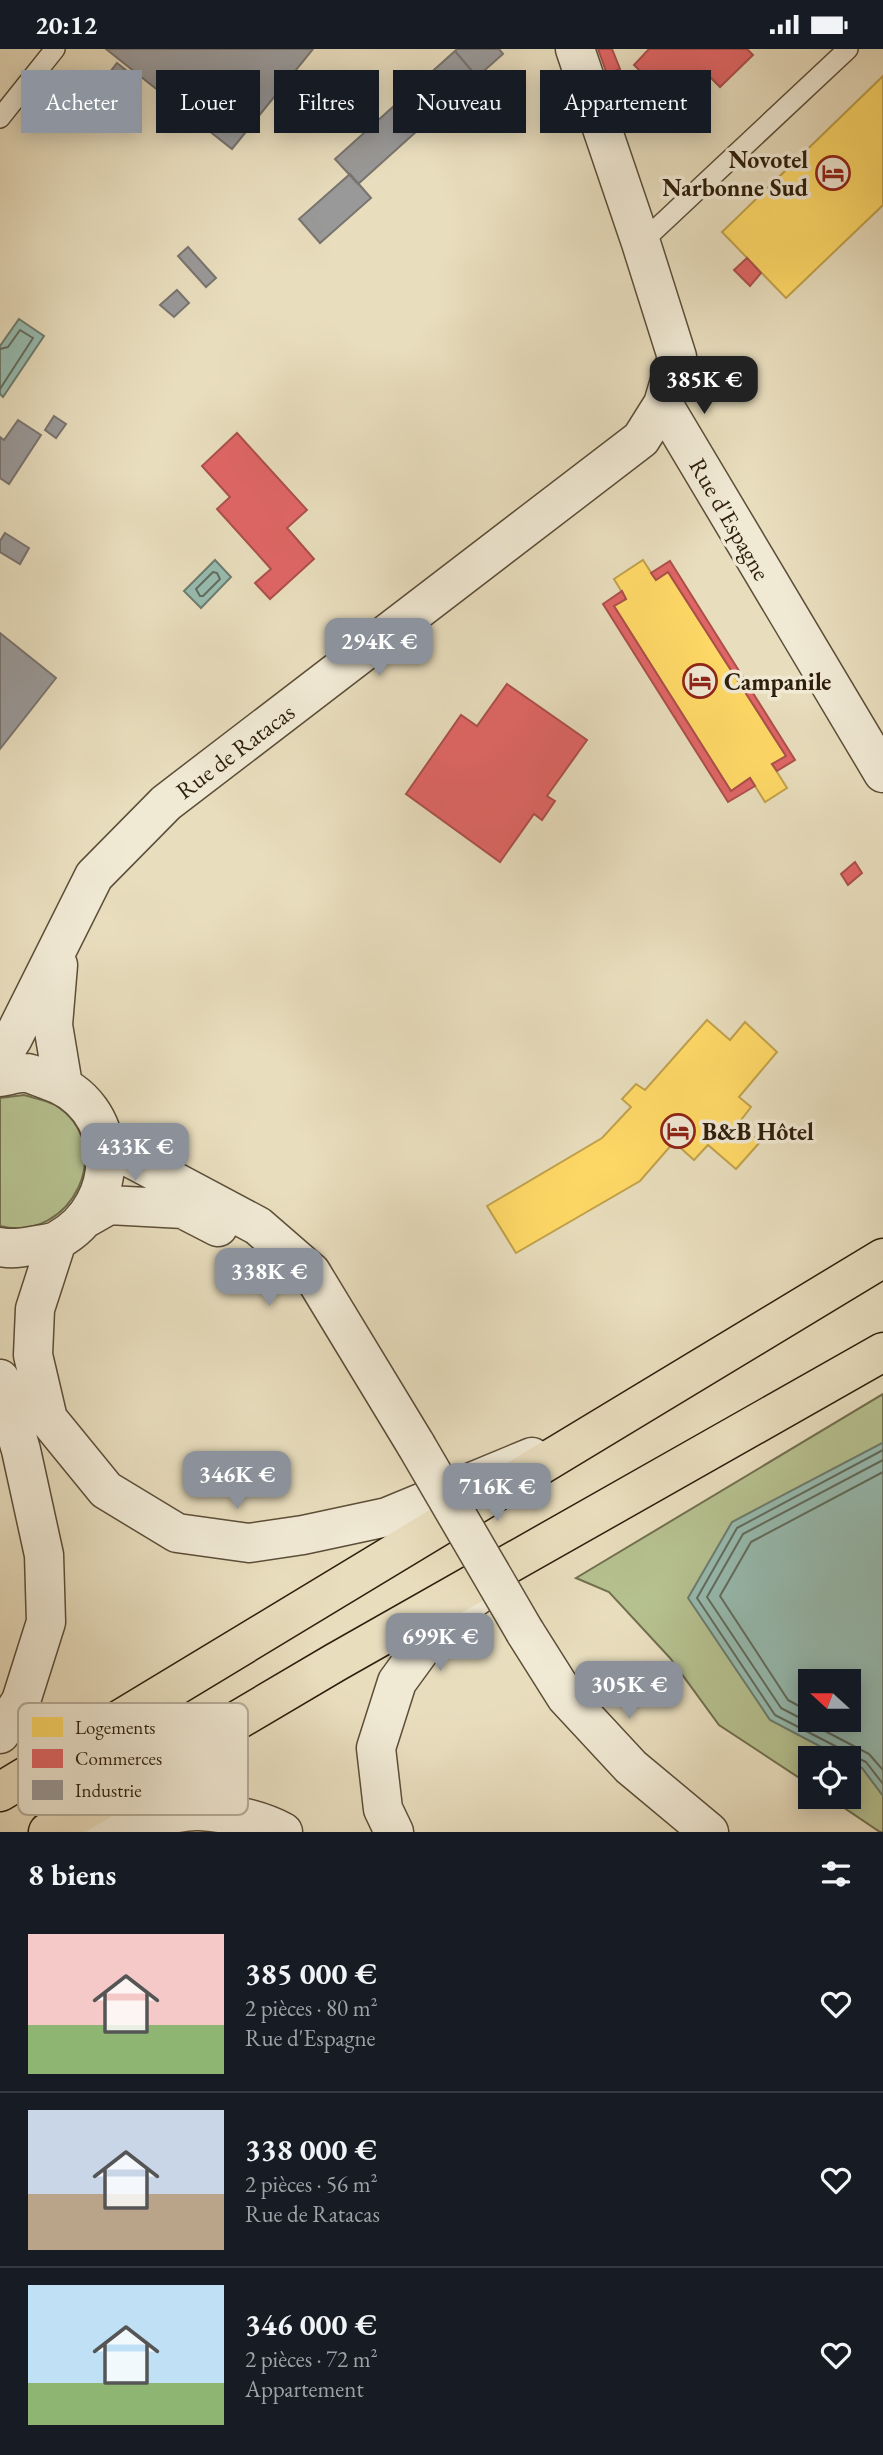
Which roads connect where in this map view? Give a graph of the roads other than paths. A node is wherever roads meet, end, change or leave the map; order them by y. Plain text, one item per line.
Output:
1 (55, 49) edge
2 (575, 49) edge
3 (848, 49) edge
4 (0, 118) edge
5 (641, 243) junction
6 (663, 404) junction
7 (883, 773) edge
8 (61, 939) junction
9 (0, 1059) edge
10 (0, 1077) edge
11 (63, 1084) junction
12 (106, 1145) junction
13 (88, 1217) junction
14 (57, 1241) junction
15 (0, 1247) edge
16 (883, 1258) edge
17 (883, 1352) edge
18 (0, 1379) edge
19 (592, 1432) junction
20 (407, 1450) junction
21 (539, 1548) junction
22 (514, 1637) junction
23 (20, 1703) edge
24 (146, 1703) edge
25 (18, 1707) edge
26 (248, 1714) edge
27 (0, 1734) edge
28 (18, 1781) edge
29 (0, 1792) edge
30 (77, 1815) edge
31 (176, 1815) edge
32 (220, 1815) edge
33 (48, 1832) edge
34 (103, 1832) edge
35 (283, 1832) edge
36 (394, 1832) edge
37 (677, 1832) edge
38 (709, 1832) edge

1 - 4 lane
2 - 5 street
3 - 5 lane
5 - 6 street
6 - 7 street, Rue d'Espagne
6 - 8 street, Rue de Ratacas
8 - 9 street, Rue de Ratacas
8 - 11 street, Rue de Ratacas
10 - 11 street
11 - 12 street
12 - 13 street
12 - 20 street
13 - 14 street
13 - 20 street
14 - 15 street
14 - 19 street
16 - 19 main road
17 - 21 main road
18 - 23 street
19 - 24 main road
20 - 22 street, bridge
21 - 26 main road
21 - 36 street
22 - 37 street
22 - 38 street
25 - 27 street
28 - 29 main road
30 - 33 main road
31 - 34 street
32 - 35 street

